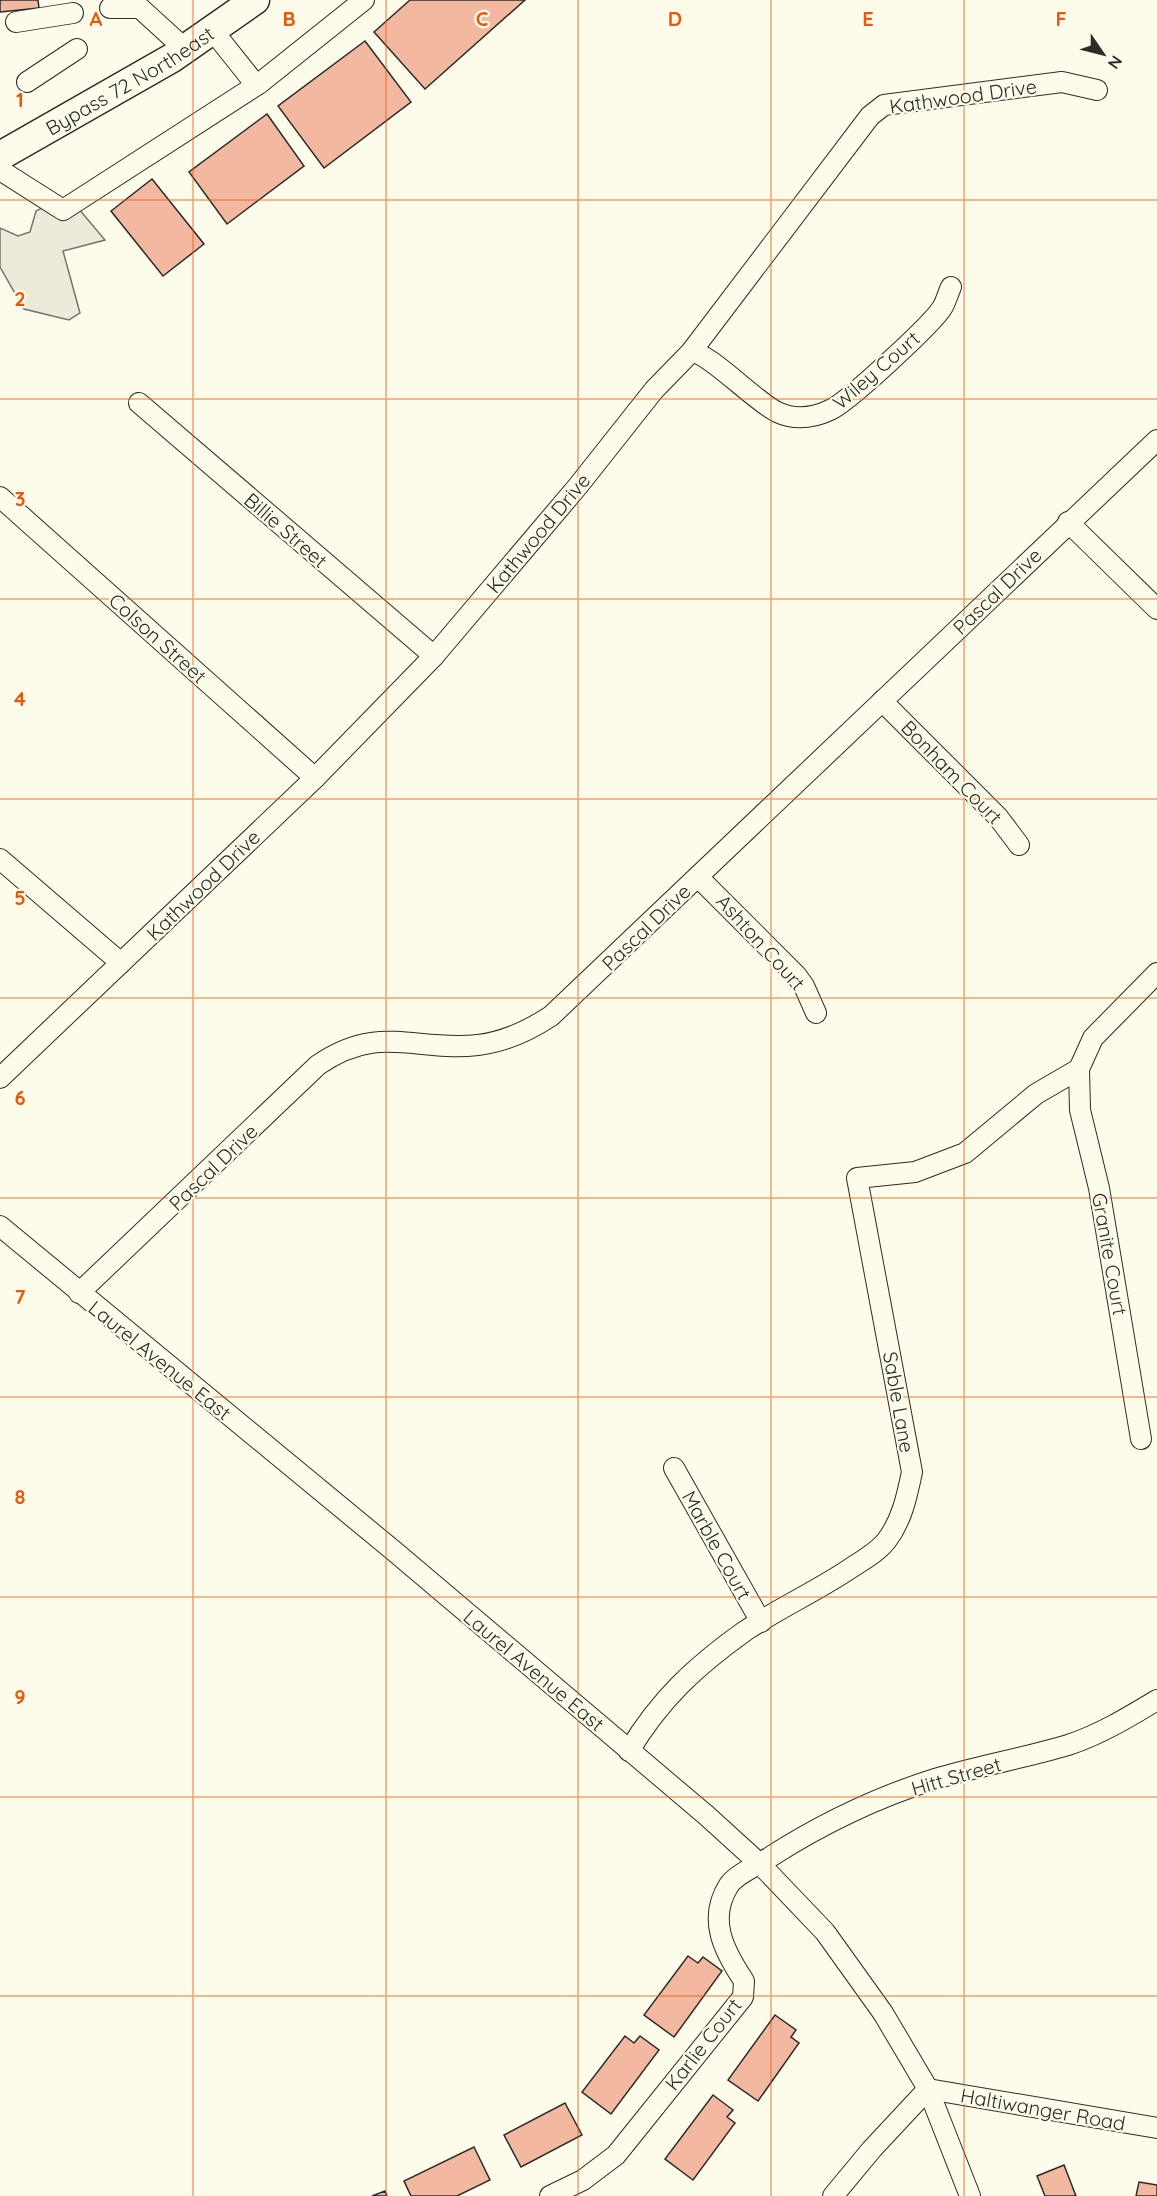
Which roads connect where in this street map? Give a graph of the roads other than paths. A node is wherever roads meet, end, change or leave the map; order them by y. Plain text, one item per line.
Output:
1 (255, 0) edge
2 (364, 0) edge
3 (110, 8) dead end
4 (73, 13) dead end
5 (16, 22) dead end
6 (213, 31) junction
7 (77, 49) dead end
8 (185, 49) junction
9 (27, 82) dead end
10 (256, 85) junction
11 (1097, 90) dead end
12 (0, 156) edge
13 (0, 170) edge
14 (951, 287) dead end
15 (692, 352) junction
16 (139, 403) dead end
17 (1157, 440) edge
18 (0, 497) edge
19 (1068, 522) junction
20 (1157, 609) edge
21 (434, 656) junction
22 (882, 701) junction
23 (315, 778) junction
24 (1019, 845) dead end
25 (0, 859) edge
26 (698, 877) junction
27 (121, 963) junction
28 (1157, 973) edge
29 (816, 1013) dead end
30 (1079, 1069) junction
31 (0, 1078) edge
32 (0, 1226) edge
33 (80, 1293) junction
34 (1141, 1439) dead end
35 (674, 1468) dead end
36 (761, 1622) junction
37 (1157, 1700) edge
38 (628, 1751) junction
39 (760, 1864) junction
40 (928, 2089) junction
41 (1157, 2128) edge
42 (550, 2196) edge
43 (833, 2196) edge
44 (970, 2196) edge

1 - 6 highway, Bypass 72 Northeast
2 - 10 street
3 - 8 street
4 - 5 street
6 - 8 highway, Bypass 72 Northeast
6 - 10 street
7 - 9 street
8 - 12 highway, Bypass 72 Northeast
10 - 13 street
11 - 15 street, Kathwood Drive
14 - 15 street, Wiley Court
15 - 21 street, Kathwood Drive
16 - 21 street, Billie Street
17 - 19 street, Pascal Drive
18 - 23 street, Colson Street
19 - 20 street
19 - 22 street, Pascal Drive
21 - 23 street, Kathwood Drive
22 - 24 street, Bonham Court
22 - 26 street, Pascal Drive
23 - 27 street, Kathwood Drive
25 - 27 street
26 - 29 street, Ashton Court
26 - 33 street, Pascal Drive
27 - 31 street, Kathwood Drive
28 - 30 street
30 - 34 street, Granite Court
30 - 36 street, Sable Lane
32 - 33 street, Laurel Avenue East
33 - 38 street, Laurel Avenue East
35 - 36 street, Marble Court
36 - 38 street, Sable Lane
37 - 39 street, Hitt Street
38 - 39 street, Laurel Avenue East
39 - 40 street, Laurel Avenue East
39 - 42 street, Karlie Court
40 - 41 street, Haltiwanger Road
40 - 43 street
40 - 44 street, Laurel Avenue East

